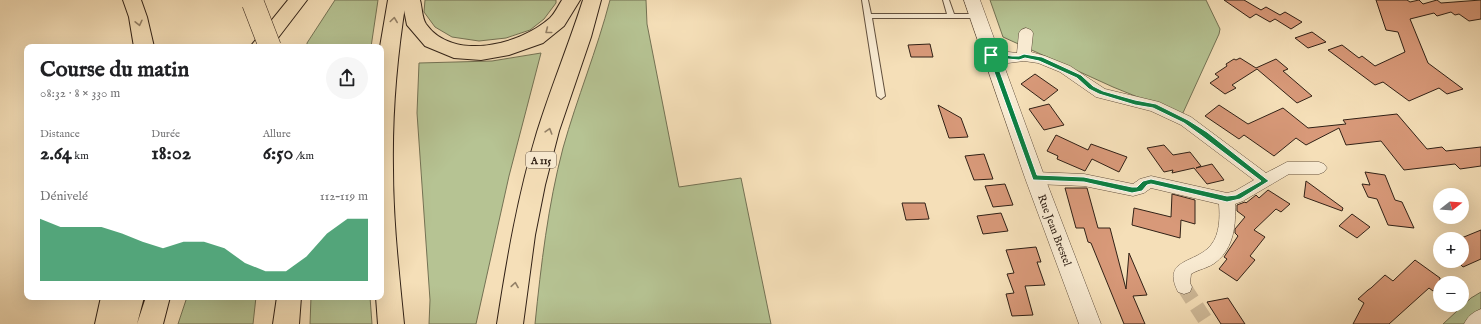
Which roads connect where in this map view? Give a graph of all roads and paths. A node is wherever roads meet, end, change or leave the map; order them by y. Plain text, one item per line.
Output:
1 (132, 0) edge
2 (298, 0) edge
3 (303, 0) edge
4 (397, 0) edge
5 (411, 0) edge
6 (571, 0) edge
7 (592, 0) edge
8 (865, 0) edge
9 (946, 0) edge
10 (252, 2) edge
11 (975, 8) edge
12 (868, 16) junction
13 (951, 16) junction
14 (1026, 33) dead end
15 (143, 44) edge
16 (262, 44) edge
17 (269, 44) edge
18 (272, 44) edge
19 (991, 55) junction
20 (1024, 56) junction
21 (881, 96) dead end
22 (384, 124) edge
23 (1319, 168) dead end
24 (1035, 178) junction
25 (1266, 181) junction
26 (1227, 199) junction
27 (384, 238) edge
28 (1184, 287) tunnel mouth
29 (112, 300) edge
30 (131, 300) edge
31 (157, 300) edge
32 (289, 300) edge
33 (1481, 317) edge
34 (108, 324) edge
35 (124, 324) edge
36 (150, 324) edge
37 (286, 324) edge
38 (390, 324) edge
39 (510, 324) edge
40 (1090, 324) edge
41 (1473, 324) edge

1 -> 15 highway
2 - 16 highway
3 - 18 highway
22 -> 4 highway
6 -> 5 highway
39 -> 7 highway, A 115
8 - 12 lane
9 - 13 lane
10 - 17 highway, bridge
11 - 13 lane
11 - 19 street, Rue Jean Brestel
12 - 13 lane
12 - 21 lane
14 - 20 street
19 - 20 street
19 - 24 street, Rue Jean Brestel
20 - 25 street
23 - 25 street
24 - 26 street
24 - 40 street, Rue Jean Brestel
25 - 26 street
26 - 28 street
38 -> 27 highway
29 - 34 highway
30 - 35 highway
31 - 36 highway
32 - 37 highway
33 - 41 street

